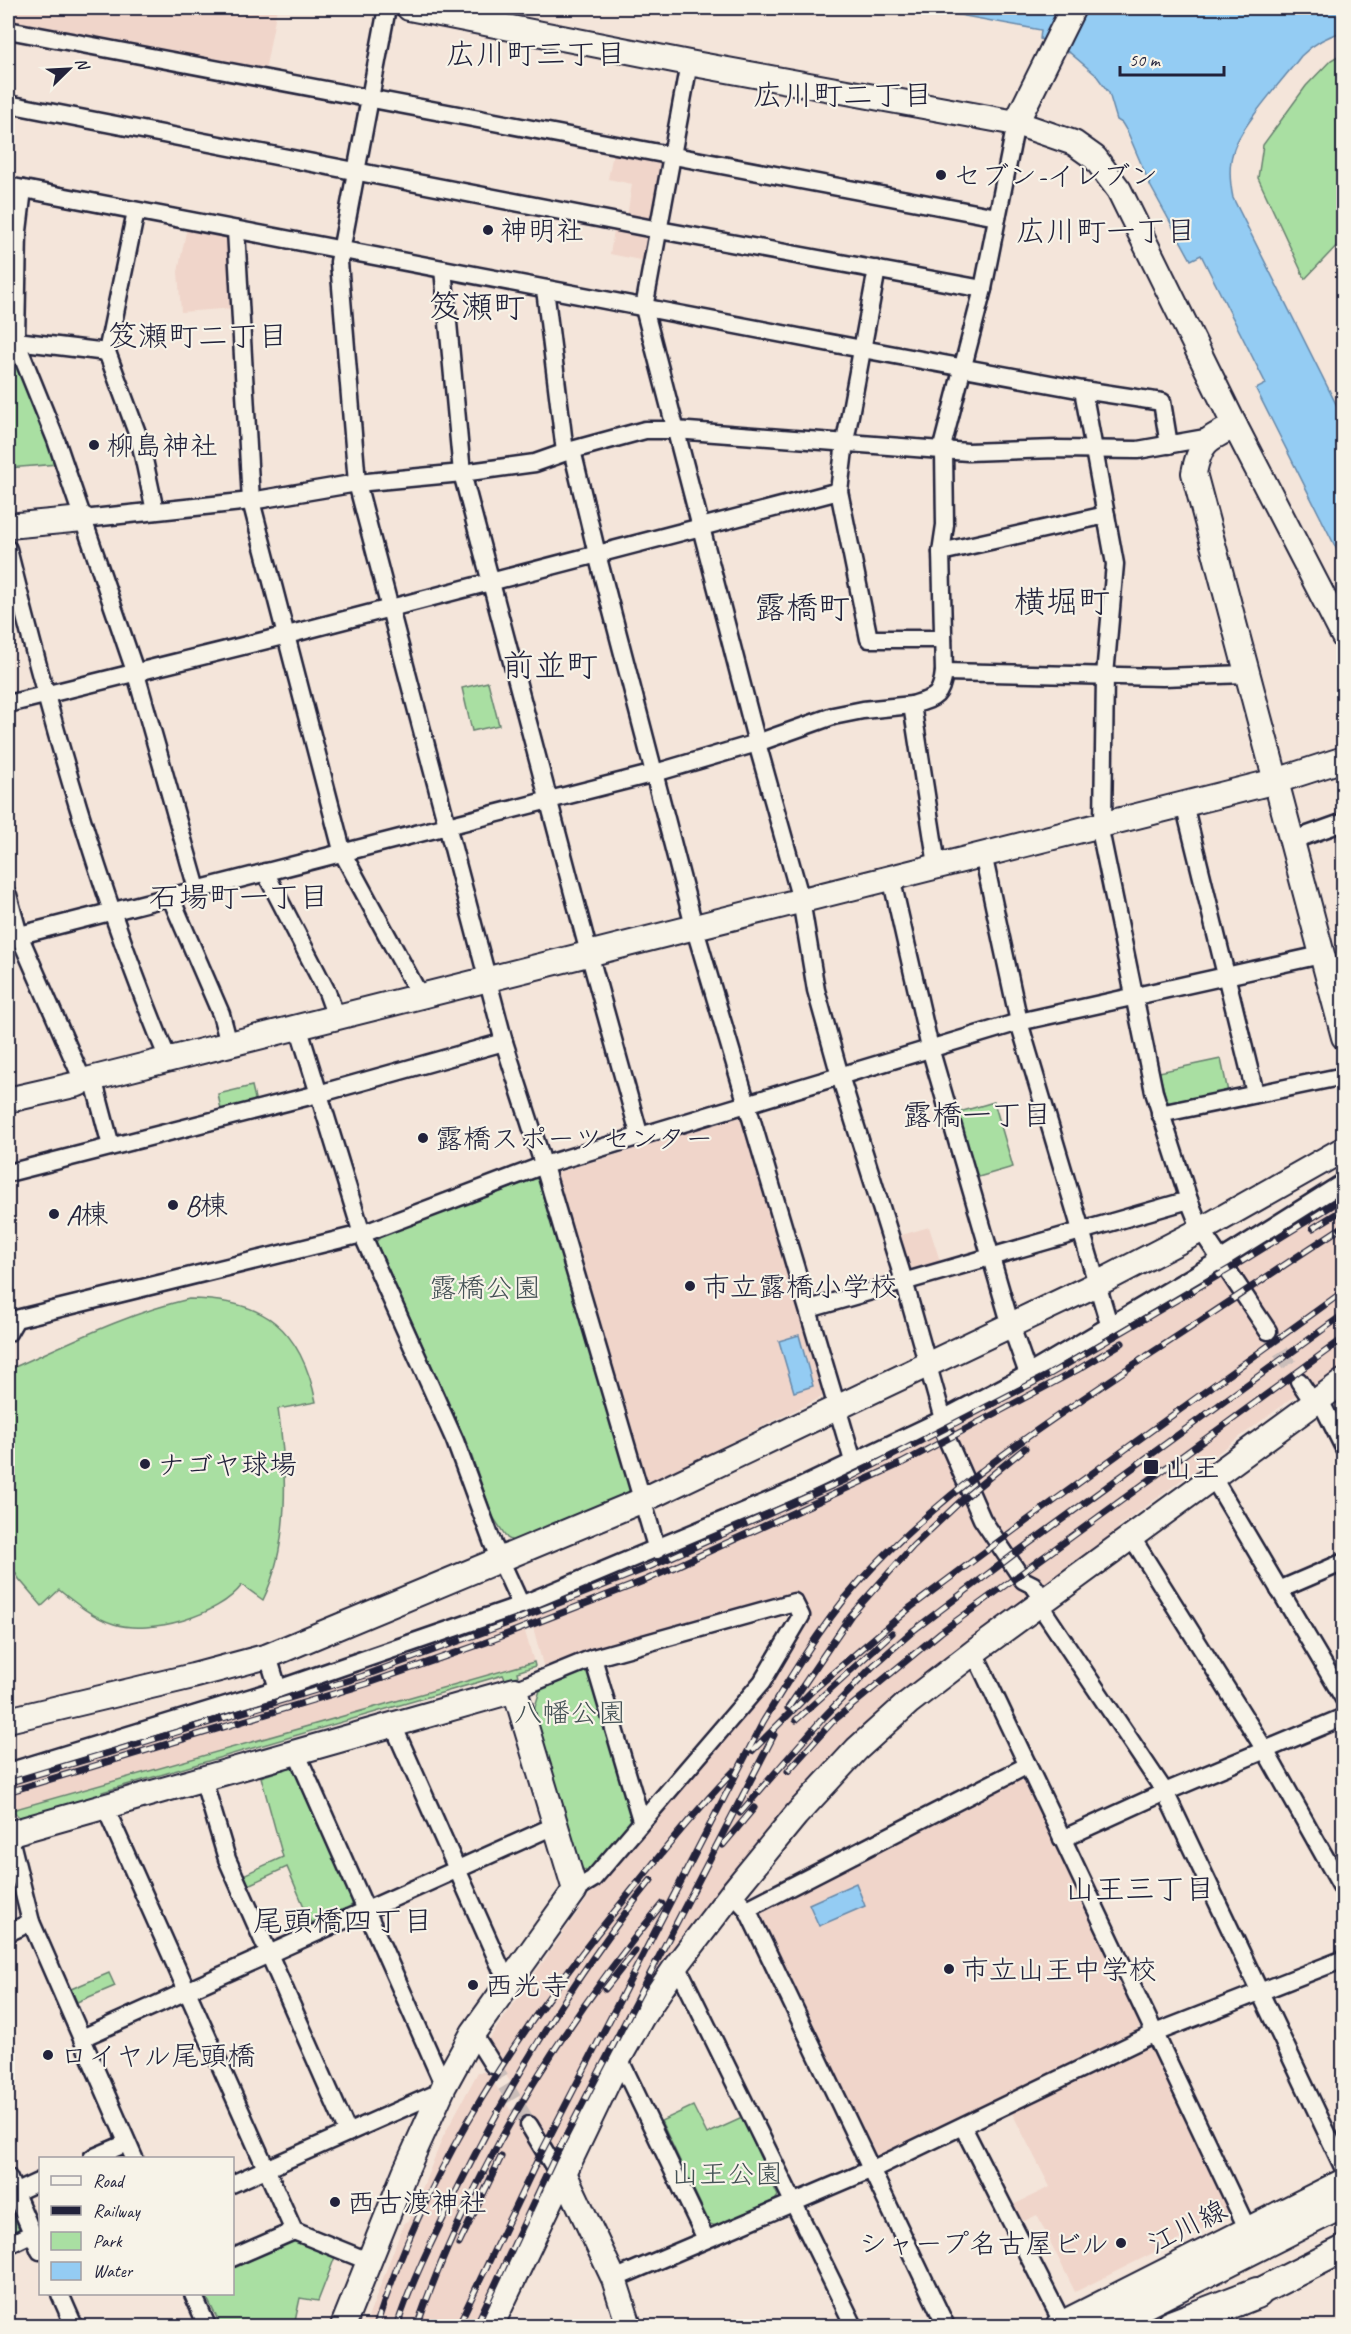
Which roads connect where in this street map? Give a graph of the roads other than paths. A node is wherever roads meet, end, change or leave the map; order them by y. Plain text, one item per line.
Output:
1 (387, 8) edge
2 (409, 8) edge
3 (1073, 8) edge
4 (8, 30) edge
5 (689, 63) junction
6 (370, 98) junction
7 (8, 104) edge
8 (1016, 123) junction
9 (671, 157) junction
10 (356, 171) junction
11 (16, 188) edge
12 (136, 211) junction
13 (997, 217) junction
14 (236, 230) junction
15 (659, 230) junction
16 (342, 250) junction
17 (443, 269) junction
18 (877, 269) junction
19 (545, 289) junction
20 (982, 289) junction
21 (644, 308) junction
22 (12, 340) edge
23 (864, 349) junction
24 (107, 352) junction
25 (964, 367) junction
26 (1083, 390) junction
27 (1235, 426) junction
28 (675, 430) junction
29 (1211, 437) junction
30 (845, 442) junction
31 (1169, 445) junction
32 (1094, 450) junction
33 (569, 451) junction
34 (943, 452) junction
35 (462, 473) junction
36 (357, 483) junction
37 (839, 491) junction
38 (251, 501) junction
39 (155, 511) junction
40 (1106, 515) junction
41 (83, 519) junction
42 (8, 526) edge
43 (701, 527) junction
44 (8, 549) edge
45 (941, 552) junction
46 (597, 554) junction
47 (491, 582) junction
48 (391, 608) junction
49 (286, 635) junction
50 (1344, 637) edge
51 (944, 639) junction
52 (944, 672) junction
53 (136, 674) junction
54 (1246, 674) junction
55 (1105, 675) junction
56 (44, 695) junction
57 (8, 704) edge
58 (912, 705) junction
59 (757, 743) junction
60 (1344, 759) edge
61 (655, 773) junction
62 (1276, 781) junction
63 (549, 800) junction
64 (1184, 804) junction
65 (1344, 822) edge
66 (1101, 824) junction
67 (448, 827) junction
68 (1292, 841) junction
69 (343, 854) junction
70 (983, 854) junction
71 (937, 865) junction
72 (265, 872) junction
73 (891, 877) junction
74 (197, 889) junction
75 (8, 895) edge
76 (170, 896) junction
77 (801, 900) junction
78 (110, 912) junction
79 (694, 926) junction
80 (13, 937) edge
81 (589, 953) junction
82 (1321, 954) junction
83 (1226, 976) junction
84 (488, 978) junction
85 (420, 996) junction
86 (1134, 996) junction
87 (1339, 997) edge
88 (336, 1017) junction
89 (1019, 1022) junction
90 (298, 1026) junction
91 (1344, 1037) edge
92 (504, 1042) junction
93 (229, 1044) junction
94 (930, 1048) junction
95 (168, 1059) junction
96 (840, 1076) junction
97 (1344, 1076) edge
98 (88, 1080) junction
99 (318, 1094) junction
100 (1256, 1094) junction
101 (8, 1100) edge
102 (746, 1105) junction
103 (1160, 1114) junction
104 (640, 1137) junction
105 (111, 1146) junction
106 (1344, 1149) edge
107 (544, 1165) junction
108 (8, 1173) edge
109 (1344, 1182) edge
110 (1189, 1200) junction
111 (1081, 1230) junction
112 (1201, 1230) junction
113 (362, 1234) junction
114 (992, 1256) junction
115 (1220, 1260) junction
116 (904, 1281) junction
117 (1097, 1284) junction
118 (809, 1309) junction
119 (1109, 1324) junction
120 (1011, 1326) junction
121 (1268, 1331) tunnel mouth
122 (8, 1332) edge
123 (927, 1366) junction
124 (1028, 1374) junction
125 (1299, 1381) tunnel mouth
126 (1344, 1381) edge
127 (1316, 1400) junction
128 (837, 1407) junction
129 (941, 1420) junction
130 (1344, 1448) edge
131 (853, 1461) junction
132 (1212, 1476) junction
133 (643, 1500) junction
134 (1131, 1536) junction
135 (657, 1550) junction
136 (502, 1560) junction
137 (1344, 1562) edge
138 (1279, 1590) junction
139 (1042, 1602) junction
140 (521, 1605) junction
141 (974, 1652) junction
142 (268, 1656) junction
143 (593, 1658) junction
144 (278, 1689) junction
145 (515, 1690) junction
146 (1344, 1699) edge
147 (1344, 1717) edge
148 (8, 1720) edge
149 (393, 1725) junction
150 (1265, 1750) junction
151 (296, 1752) junction
152 (1028, 1765) junction
153 (8, 1772) edge
154 (203, 1779) junction
155 (1165, 1792) junction
156 (105, 1807) junction
157 (642, 1820) junction
158 (556, 1825) junction
159 (8, 1833) edge
160 (1062, 1839) junction
161 (457, 1869) junction
162 (575, 1890) junction
163 (1344, 1891) edge
164 (739, 1901) junction
165 (366, 1910) junction
166 (31, 1922) junction
167 (8, 1933) edge
168 (269, 1954) junction
169 (1344, 1959) edge
170 (677, 1965) junction
171 (508, 1984) junction
172 (187, 1990) junction
173 (1259, 1991) junction
174 (473, 2033) junction
175 (1155, 2033) junction
176 (82, 2038) junction
177 (619, 2058) junction
178 (493, 2065) tunnel mouth
179 (443, 2089) junction
180 (529, 2125) tunnel mouth
181 (963, 2127) junction
182 (348, 2133) junction
183 (131, 2151) edge
184 (98, 2157) edge
185 (266, 2169) junction
186 (1344, 2169) edge
187 (871, 2170) junction
188 (563, 2178) junction
189 (39, 2181) edge
190 (1344, 2182) edge
191 (234, 2183) edge
192 (11, 2185) edge
193 (792, 2202) junction
194 (1344, 2202) edge
195 (1344, 2224) edge
196 (1248, 2230) junction
197 (294, 2231) junction
198 (33, 2233) junction
199 (706, 2240) junction
200 (8, 2245) edge
201 (39, 2248) edge
202 (1344, 2249) edge
203 (234, 2257) edge
204 (368, 2261) junction
205 (614, 2280) junction
206 (1257, 2293) junction
207 (60, 2295) edge
208 (193, 2295) edge
209 (493, 2325) edge
210 (1061, 2325) edge
211 (74, 2326) edge
212 (207, 2326) edge
213 (343, 2326) edge
214 (629, 2326) edge
215 (854, 2326) edge
216 (946, 2326) edge
217 (1099, 2326) edge
218 (1144, 2326) edge
219 (1170, 2326) edge
220 (1191, 2326) edge

1 - 6 street
2 - 5 street
3 - 8 street
4 - 6 street
5 - 8 street
5 - 9 street
6 - 9 street
6 - 10 street
7 - 10 street
8 - 13 street
8 - 27 street
9 - 13 street
9 - 15 street
10 - 15 street
10 - 16 street
11 - 12 street
11 - 22 street
12 - 14 street
12 - 24 street
13 - 20 street
14 - 16 street
14 - 38 street
15 - 18 street
15 - 21 street
16 - 17 street
16 - 36 street
17 - 19 street
17 - 35 street
18 - 20 street
18 - 23 street
19 - 21 street
19 - 33 street
20 - 25 street
21 - 23 street
21 - 28 street
22 - 24 street
22 - 41 street
23 - 25 street
23 - 30 street
24 - 39 street
25 - 26 street
25 - 34 street
26 - 31 street
26 - 32 street
27 - 29 street
27 - 50 street
28 - 30 street
28 - 33 street
28 - 43 street
29 - 31 street
29 - 54 street
30 - 34 street
30 - 37 street
31 - 32 street
32 - 34 street
32 - 40 street
33 - 35 street
33 - 46 street
34 - 45 street
35 - 36 street
35 - 47 street
36 - 38 street
36 - 48 street
37 - 43 street
37 - 51 street
38 - 39 street
38 - 49 street
39 - 41 street
40 - 45 street
40 - 55 street
41 - 42 street
41 - 53 street
43 - 46 street
43 - 59 street
44 - 56 street
45 - 51 street
46 - 47 street
46 - 61 street
47 - 48 street
47 - 63 street
48 - 49 street
48 - 67 street
49 - 53 street
49 - 69 street
51 - 52 street
52 - 55 street
52 - 58 street
53 - 56 street
53 - 74 street
54 - 55 street
54 - 62 street
55 - 66 street
56 - 57 street
56 - 78 street
58 - 59 street
58 - 71 street
59 - 61 street
59 - 77 street
60 - 62 street
61 - 63 street
61 - 79 street
62 - 64 street
62 - 68 street
63 - 67 street
63 - 81 street
64 - 66 street
64 - 83 street
65 - 68 street
66 - 70 street
66 - 86 street
67 - 69 street
67 - 84 street
68 - 82 street
69 - 72 street
69 - 85 street
70 - 71 street
70 - 89 street
71 - 73 street
72 - 74 street
72 - 88 street
73 - 77 street
73 - 94 street
74 - 76 street
75 - 80 street
76 - 78 street
76 - 93 street
77 - 79 street
77 - 96 street
78 - 80 street
78 - 95 street
79 - 81 street
79 - 102 street
80 - 98 street
81 - 84 street
81 - 104 street
82 - 83 street
82 - 87 street
83 - 86 street
83 - 100 street
84 - 85 street
84 - 92 street
85 - 88 street
86 - 89 street
86 - 103 street
87 - 91 street
88 - 90 street
89 - 94 street
89 - 111 street
90 - 93 street
90 - 99 street
92 - 99 street
92 - 107 street
93 - 95 street
94 - 96 street
94 - 114 street
95 - 98 street
96 - 102 street
96 - 116 street
97 - 100 street
98 - 101 street
98 - 105 street
99 - 105 street
99 - 113 street
100 - 103 street
102 - 104 street
102 - 118 street
103 - 110 street
104 - 107 street
105 - 108 street
106 - 112 street
107 - 113 street
107 - 133 street
109 - 115 street
110 - 111 street
110 - 112 street
111 - 114 street
111 - 117 street
112 - 115 street
112 - 117 street
113 - 122 street
113 - 136 street
114 - 116 street
114 - 120 street
115 - 119 street
115 - 121 street
116 - 118 street
116 - 123 street
117 - 119 street
117 - 120 street
118 - 128 street
119 - 124 street
120 - 123 street
120 - 124 street
123 - 128 street
123 - 129 street
124 - 129 street
125 - 127 street
126 - 127 street
127 - 130 street
127 - 132 street
128 - 131 street
128 - 133 street
129 - 131 street
129 - 139 street
131 - 135 street
132 - 134 street
132 - 138 street
133 - 135 street
133 - 136 street
134 - 139 street
134 - 150 street
135 - 140 street
136 - 140 street
136 - 142 street
137 - 138 street
138 - 146 street
139 - 141 street
139 - 155 street
140 - 144 street
141 - 152 street
141 - 164 street
142 - 144 street
142 - 148 street
143 - 145 street
143 - 157 street
143 - 157 street
144 - 153 street
145 - 149 street
145 - 158 street
147 - 150 street
149 - 151 street
149 - 161 street
150 - 155 street
150 - 163 street
151 - 154 street
151 - 165 street
152 - 160 street
152 - 164 street
154 - 156 street
154 - 168 street
155 - 160 street
155 - 173 street
156 - 159 street
156 - 172 street
157 - 162 street
158 - 161 street
158 - 162 street
159 - 166 street
160 - 175 street
161 - 165 street
161 - 171 street
162 - 171 street
164 - 170 street
164 - 187 street
165 - 168 street
165 - 179 street
166 - 167 street
166 - 176 street
168 - 172 street
168 - 182 street
169 - 173 street
170 - 177 street
170 - 193 street
171 - 174 street
172 - 176 street
172 - 185 street
173 - 175 street
173 - 186 street
174 - 178 street
174 - 179 street
175 - 181 street
175 - 196 street
176 - 183 street
177 - 188 street
177 - 199 street
179 - 182 street
179 - 204 street
180 - 188 street
181 - 187 street
181 - 210 street
182 - 185 street
183 - 184 street
185 - 191 street
185 - 197 street
187 - 193 street
187 - 216 street
188 - 205 street
188 - 209 street
189 - 192 street
190 - 196 main road, 江川線
192 - 198 street
193 - 199 street
193 - 215 street
194 - 217 highway
195 - 218 highway
196 - 210 main road, 江川線
197 - 203 street
197 - 204 street
198 - 200 street
198 - 201 street
199 - 205 street
202 - 206 main road
204 - 213 street
205 - 214 street
206 - 219 highway
206 - 220 main road
207 - 211 street
208 - 212 street

